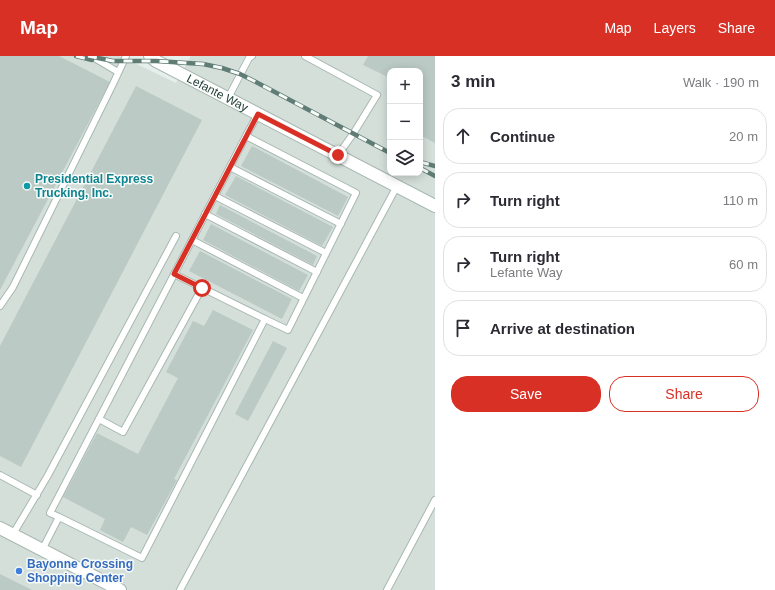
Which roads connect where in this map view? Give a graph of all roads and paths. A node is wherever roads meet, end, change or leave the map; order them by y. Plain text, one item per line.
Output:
1 (91, 56) edge
2 (126, 56) edge
3 (150, 56) edge
4 (252, 56) edge
5 (304, 56) edge
6 (118, 72) junction
7 (228, 98) junction
8 (258, 114) junction
9 (246, 136) junction
10 (338, 155) junction
11 (230, 167) junction
12 (397, 186) junction
13 (215, 196) junction
14 (435, 206) edge
15 (205, 214) junction
16 (341, 224) junction
17 (176, 236) dead end
18 (192, 240) junction
19 (326, 253) junction
20 (317, 272) junction
21 (174, 274) junction
22 (202, 288) junction
23 (303, 298) junction
24 (0, 306) edge
25 (265, 319) junction
26 (98, 419) junction
27 (0, 475) edge
28 (37, 495) junction
29 (435, 500) edge
30 (59, 517) junction
31 (0, 528) edge
32 (13, 534) junction
33 (42, 550) junction
34 (120, 590) edge
35 (180, 590) edge
36 (387, 590) edge

1 - 6 lane
2 - 6 lane
3 - 7 street, Lefante Way
4 - 7 lane
5 - 10 lane
6 - 24 lane
7 - 8 street, Lefante Way
8 - 9 lane
8 - 10 street, Lefante Way
9 - 11 lane
9 - 16 lane
10 - 12 street, Lefante Way
11 - 13 lane
11 - 16 lane
12 - 14 street, Lefante Way
12 - 35 lane
13 - 15 lane
13 - 19 lane
15 - 18 lane
15 - 20 lane
16 - 19 lane
17 - 28 lane
18 - 21 lane
18 - 23 lane
19 - 20 lane
20 - 23 lane
21 - 22 lane
21 - 26 lane
22 - 25 lane
22 - 26 lane
23 - 25 lane
25 - 30 lane
26 - 30 lane
27 - 28 lane
28 - 32 lane
29 - 36 lane
30 - 33 lane
31 - 32 street
32 - 33 street
33 - 34 street

